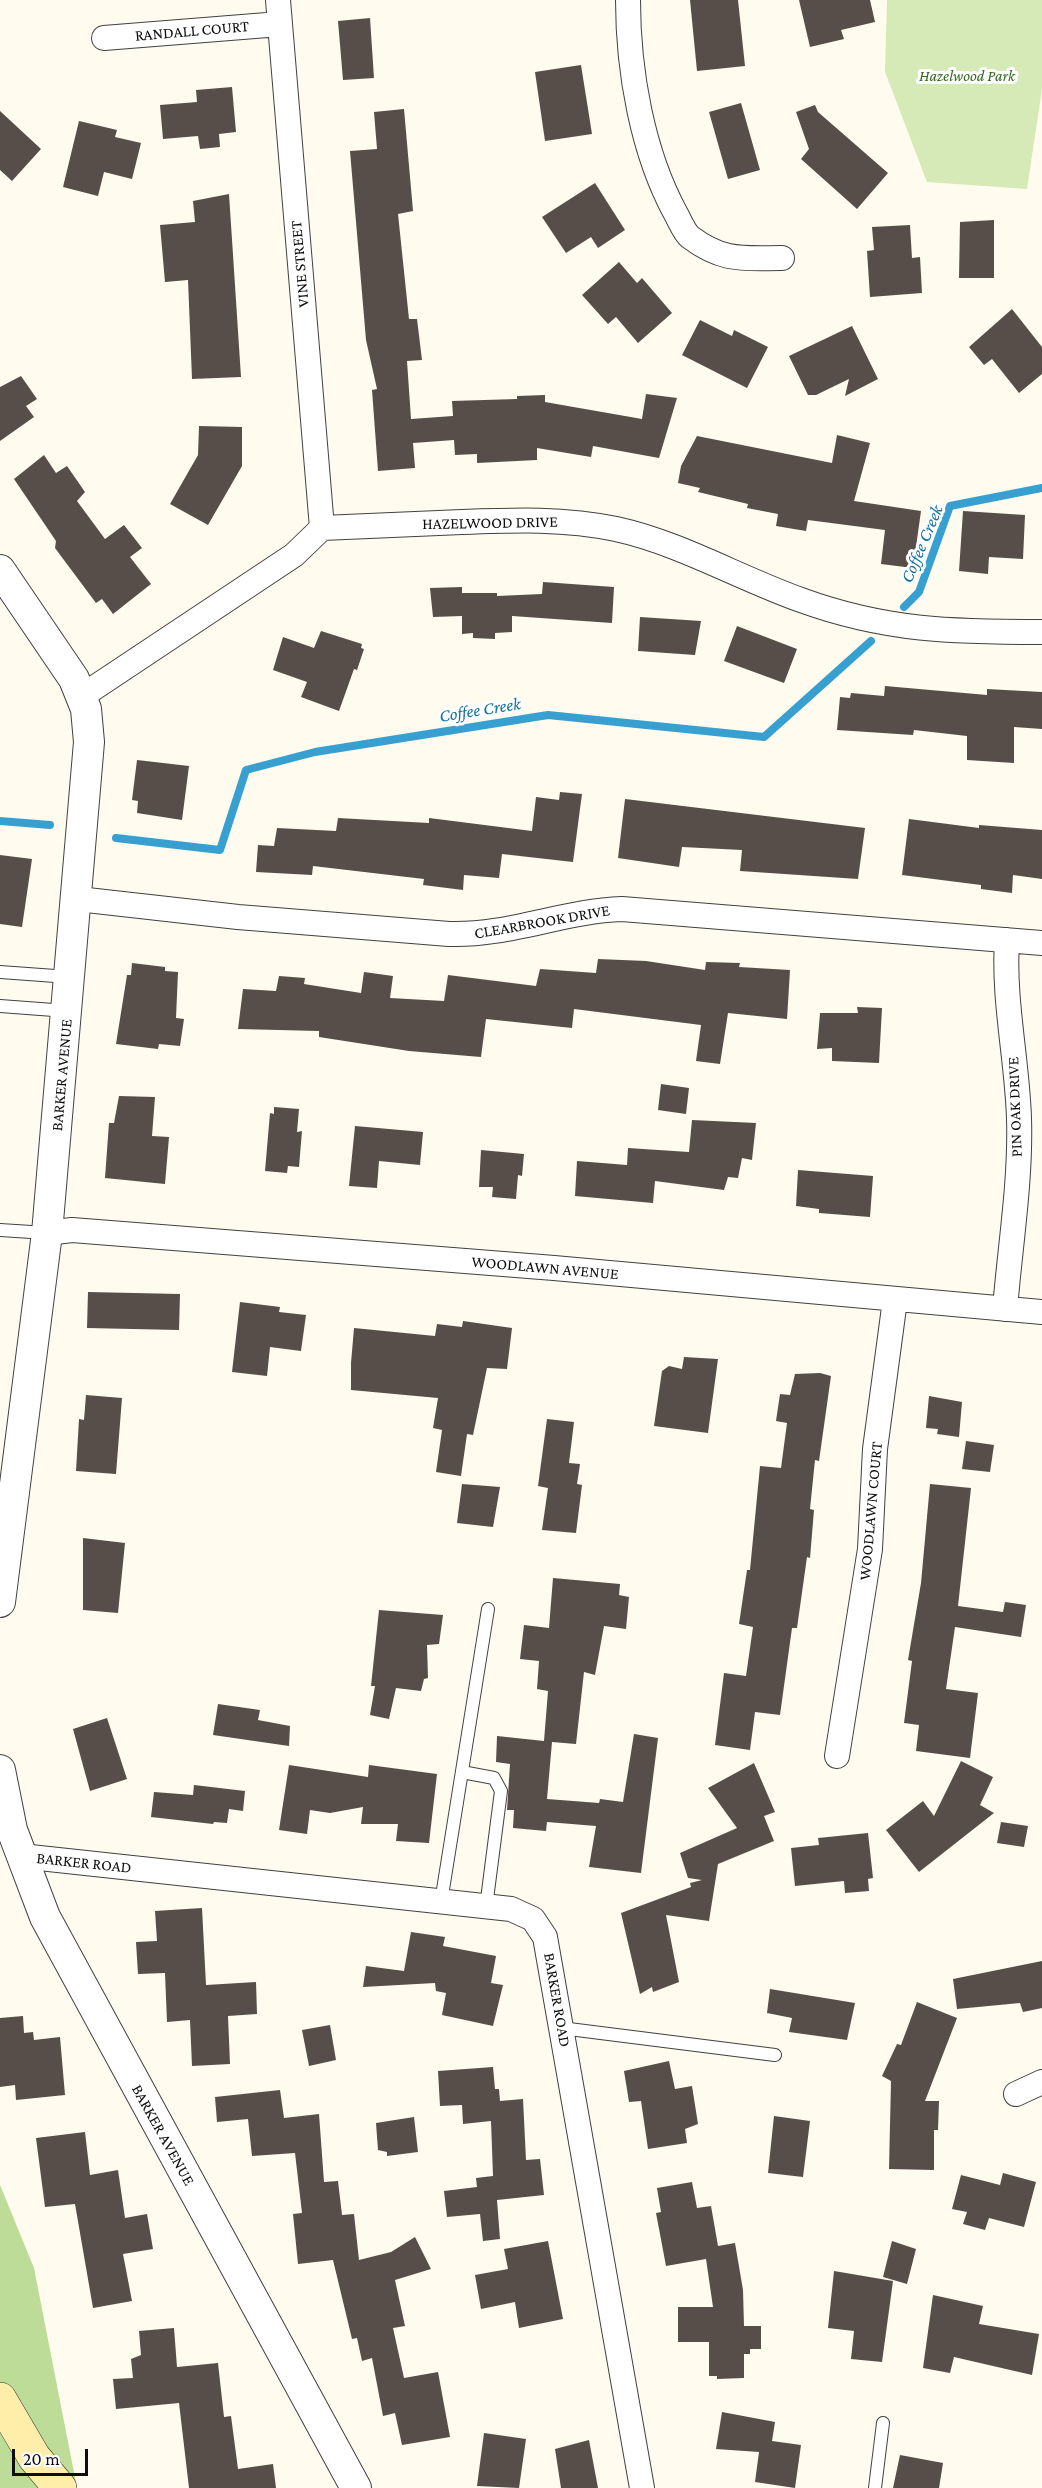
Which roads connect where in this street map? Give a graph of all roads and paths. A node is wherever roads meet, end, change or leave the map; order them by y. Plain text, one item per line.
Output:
1 (628, 0) edge
2 (279, 12) edge
3 (104, 38) dead end
4 (782, 258) dead end
5 (322, 528) junction
6 (0, 570) edge
7 (1042, 632) edge
8 (82, 696) junction
9 (78, 899) junction
10 (1007, 940) junction
11 (1042, 944) edge
12 (0, 972) edge
13 (71, 977) junction
14 (0, 1006) edge
15 (68, 1011) junction
16 (0, 1230) edge
17 (47, 1233) junction
18 (895, 1300) junction
19 (1005, 1309) junction
20 (1042, 1312) edge
21 (0, 1602) edge
22 (488, 1609) dead end
23 (837, 1756) dead end
24 (0, 1770) edge
25 (462, 1772) junction
26 (21, 1856) junction
27 (441, 1902) junction
28 (486, 1907) junction
29 (561, 2028) junction
30 (775, 2055) dead end
31 (1042, 2082) edge
32 (1016, 2094) dead end
33 (0, 2399) edge
34 (883, 2422) dead end
35 (60, 2488) edge
36 (356, 2488) edge
37 (642, 2488) edge
38 (875, 2488) edge

1 - 4 street
2 - 3 street, RANDALL COURT
2 - 5 street, VINE STREET
5 - 7 street, HAZELWOOD DRIVE
5 - 8 street
6 - 8 street, BARKER AVENUE
8 - 9 street, BARKER AVENUE
9 - 10 street, CLEARBROOK DRIVE
9 - 13 street, BARKER AVENUE
10 - 11 street, CLEARBROOK DRIVE
10 - 19 street, PIN OAK DRIVE
12 - 13 lane
13 - 15 street, BARKER AVENUE
14 - 15 lane
15 - 17 street, BARKER AVENUE
16 - 17 lane
17 - 18 street, WOODLAWN AVENUE
17 - 21 street, BARKER AVENUE
18 - 19 street, WOODLAWN AVENUE
18 - 23 street, WOODLAWN COURT
19 - 20 street, WOODLAWN AVENUE
22 - 25 lane
24 - 26 street, BARKER AVENUE
25 - 27 lane
25 - 28 lane
26 - 27 street, BARKER ROAD
26 - 36 street, BARKER AVENUE
27 - 28 street, BARKER ROAD
28 - 29 street, BARKER ROAD
29 - 30 lane
29 - 37 street, BARKER ROAD
31 - 32 street
33 - 35 main road
34 - 38 lane

